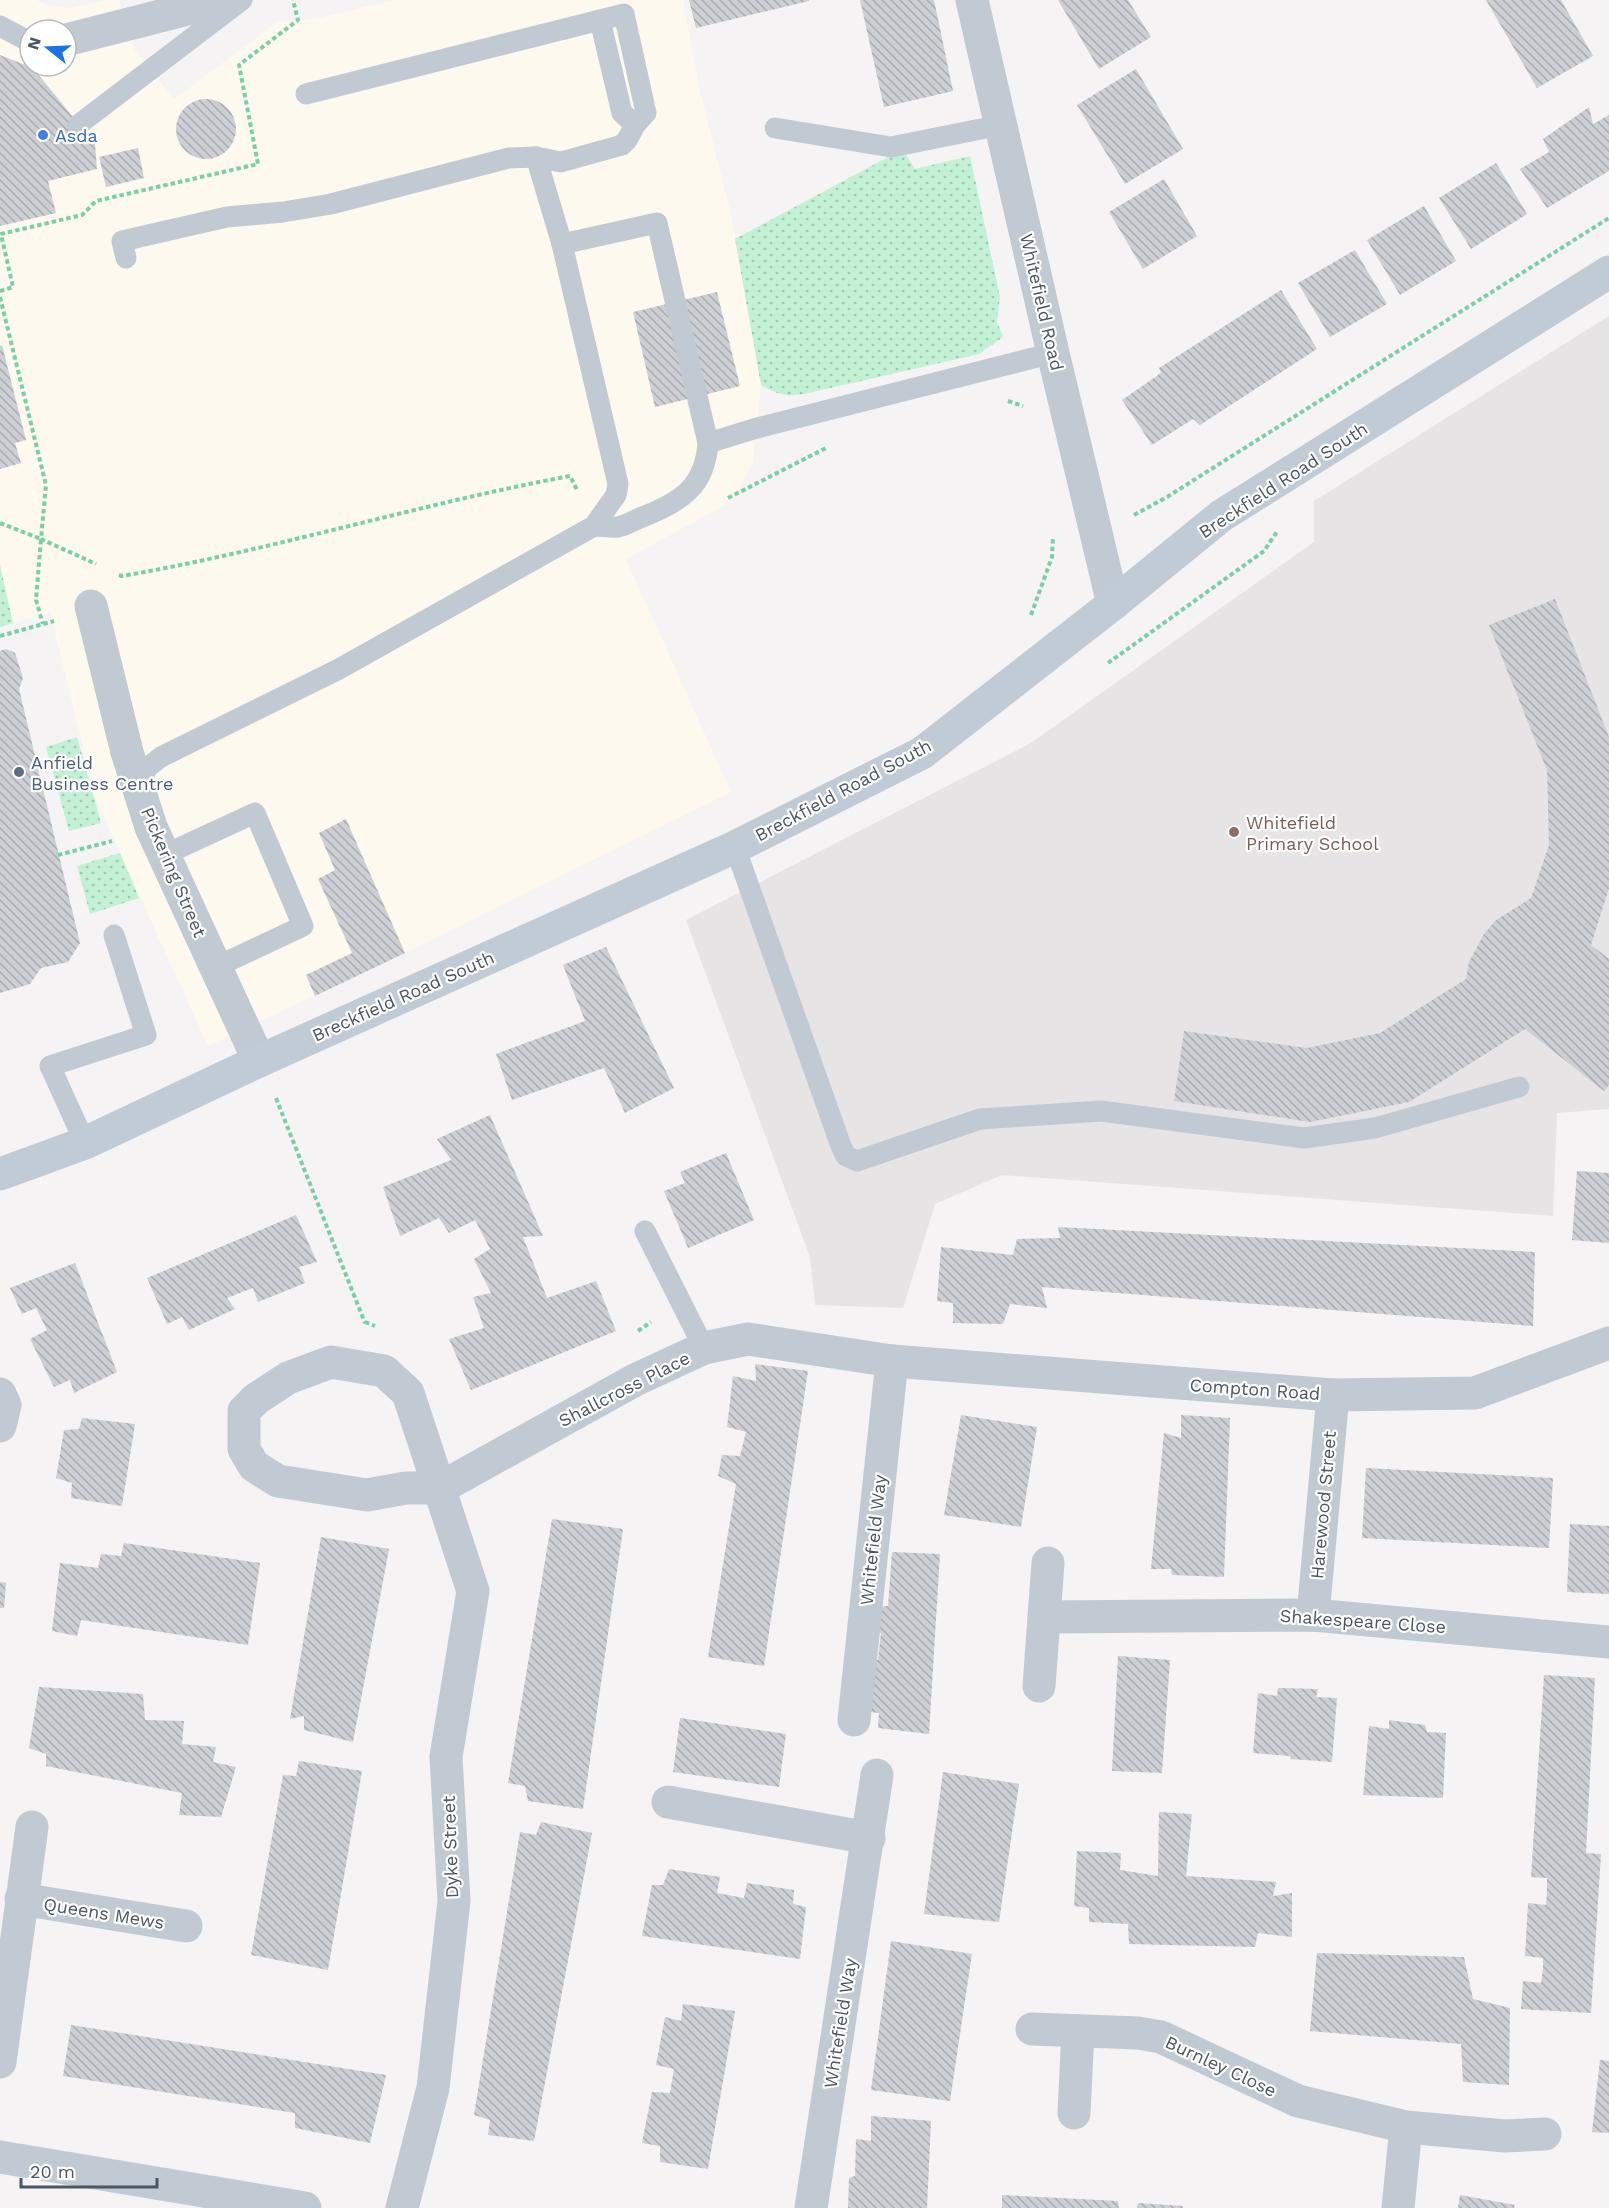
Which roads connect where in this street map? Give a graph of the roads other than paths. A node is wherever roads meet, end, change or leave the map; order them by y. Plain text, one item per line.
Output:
1 (223, 0) edge
2 (242, 0) edge
3 (972, 0) edge
4 (176, 6) edge
5 (0, 26) edge
6 (18, 36) edge
7 (78, 36) edge
8 (306, 94) dead end
9 (78, 125) dead end
10 (1001, 125) junction
11 (775, 128) dead end
12 (536, 157) junction
13 (562, 244) junction
14 (126, 258) dead end
15 (1609, 272) edge
16 (1053, 353) junction
17 (708, 443) junction
18 (594, 526) junction
19 (1113, 604) junction
20 (91, 606) dead end
21 (138, 784) junction
22 (735, 847) junction
23 (164, 855) junction
24 (114, 934) dead end
25 (216, 967) junction
26 (260, 1061) junction
27 (1520, 1087) dead end
28 (85, 1143) junction
29 (0, 1174) edge
30 (645, 1231) dead end
31 (1609, 1343) edge
32 (704, 1348) junction
33 (892, 1361) junction
34 (0, 1394) edge
35 (1333, 1395) junction
36 (0, 1426) edge
37 (440, 1488) junction
38 (1048, 1563) dead end
39 (1313, 1615) junction
40 (1044, 1617) junction
41 (1609, 1642) edge
42 (1039, 1686) dead end
43 (854, 1720) dead end
44 (877, 1775) dead end
45 (668, 1802) dead end
46 (32, 1827) dead end
47 (869, 1838) junction
48 (21, 1899) junction
49 (186, 1926) dead end
50 (1032, 2029) dead end
51 (1078, 2031) junction
52 (0, 2062) edge
53 (1074, 2113) dead end
54 (1407, 2127) junction
55 (1545, 2134) dead end
56 (0, 2157) edge
57 (305, 2208) edge
58 (402, 2208) edge
59 (811, 2208) edge
60 (1398, 2208) edge

1 - 4 street
2 - 9 lane
3 - 10 street, Whitefield Road
4 - 7 street
5 - 6 lane
8 - 12 lane
10 - 11 lane
10 - 16 street, Whitefield Road
12 - 13 lane
12 - 14 lane
13 - 17 lane
13 - 18 lane
15 - 19 street, Breckfield Road South
16 - 17 lane
16 - 19 street, Whitefield Road
17 - 18 lane
18 - 21 lane
19 - 22 street, Breckfield Road South
20 - 21 street, Pickering Street
21 - 23 street, Pickering Street
22 - 26 street, Breckfield Road South
22 - 27 lane
23 - 25 street, Pickering Street
23 - 25 lane
24 - 28 lane
25 - 26 street, Pickering Street
26 - 28 street, Breckfield Road South
28 - 29 street, Breckfield Road South
30 - 32 lane
31 - 35 street, Compton Road
32 - 33 street, Shallcross Place
32 - 37 street, Shallcross Place
33 - 35 street, Compton Road
33 - 43 street, Whitefield Way
34 - 36 street
35 - 39 street, Harewood Street
37 - 37 street, Dyke Street
37 - 58 street, Dyke Street
38 - 40 street
39 - 40 street, Shakespeare Close
39 - 41 street, Shakespeare Close
40 - 42 street
44 - 47 street, Whitefield Way
45 - 47 street
46 - 48 street, Queens Mews
47 - 59 street, Whitefield Way
48 - 49 street, Queens Mews
48 - 52 street, Queens Mews
50 - 51 street, Burnley Close
51 - 53 street
51 - 54 street, Burnley Close
54 - 55 street, Burnley Close
54 - 60 street
56 - 57 street

